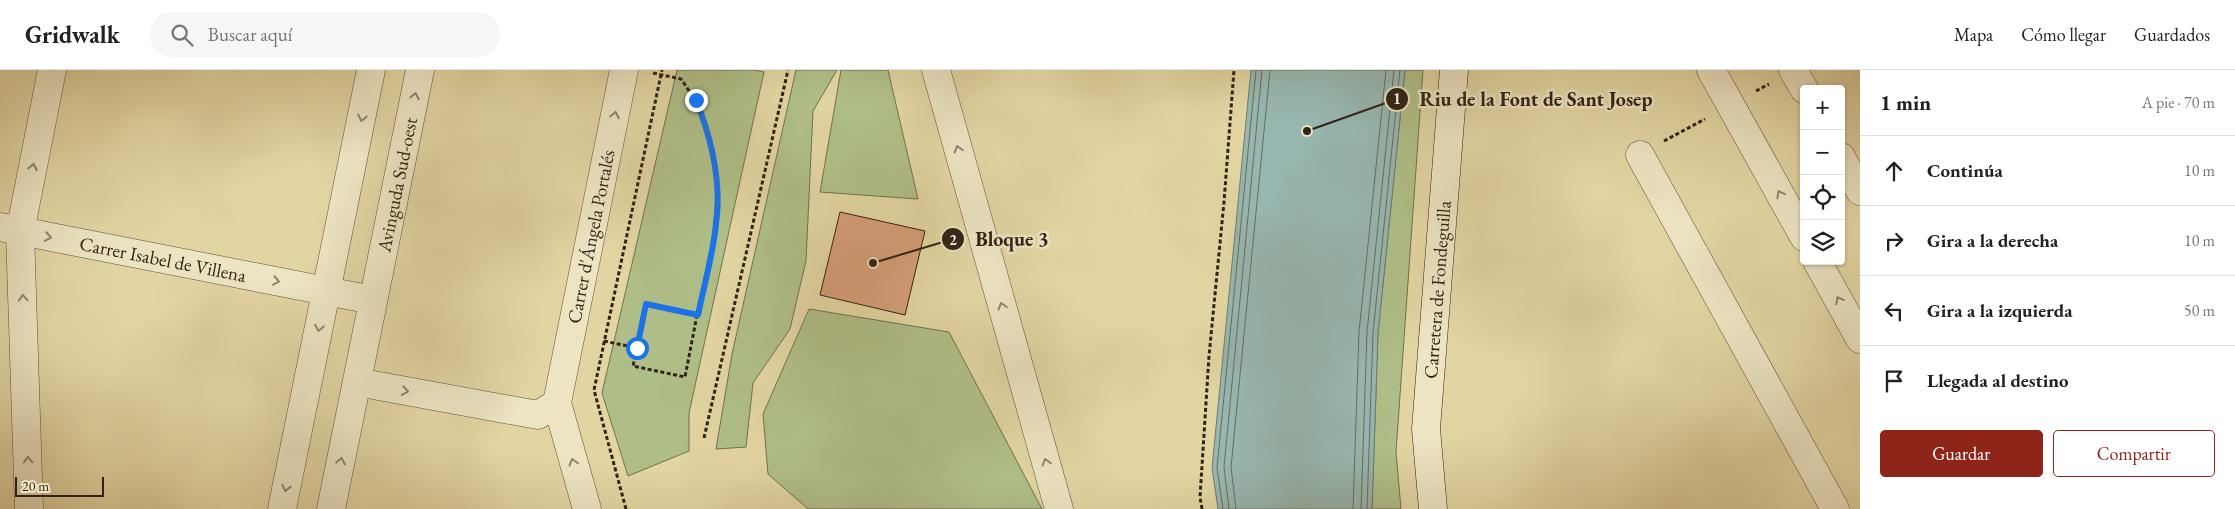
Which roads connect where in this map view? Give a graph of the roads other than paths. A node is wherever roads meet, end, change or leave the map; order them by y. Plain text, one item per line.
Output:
1 (52, 70) edge
2 (371, 70) edge
3 (420, 70) edge
4 (936, 70) edge
5 (1454, 70) edge
6 (1711, 70) edge
7 (1794, 70) edge
8 (635, 71) edge
9 (1802, 85) edge
10 (1640, 155) road end
11 (1845, 164) edge
12 (1860, 191) edge
13 (10, 229) edge
14 (1800, 230) edge
15 (1819, 265) edge
16 (326, 291) junction
17 (373, 300) junction
18 (1860, 339) edge
19 (357, 382) junction
20 (557, 403) junction
21 (29, 509) edge
22 (282, 509) edge
23 (331, 509) edge
24 (587, 509) edge
25 (1059, 509) edge
26 (1433, 509) edge
27 (1835, 509) edge

13 -> 1 street
2 -> 16 street
17 -> 3 street, Avinguda Sud-oest
25 -> 4 street
5 - 26 street, Carretera de Fondeguilla
14 -> 6 street
7 - 9 street
20 -> 8 street, Carrer d'Ángela Portalés
10 - 27 street
11 - 12 street
13 -> 16 street, Carrer Isabel de Villena
21 -> 13 street
18 -> 15 street
16 - 17 street
16 -> 22 street
17 - 19 street, Avinguda Sud-oest
19 -> 20 street
23 -> 19 street, Avinguda Sud-oest
24 -> 20 street, Carrer d'Ángela Portalés

